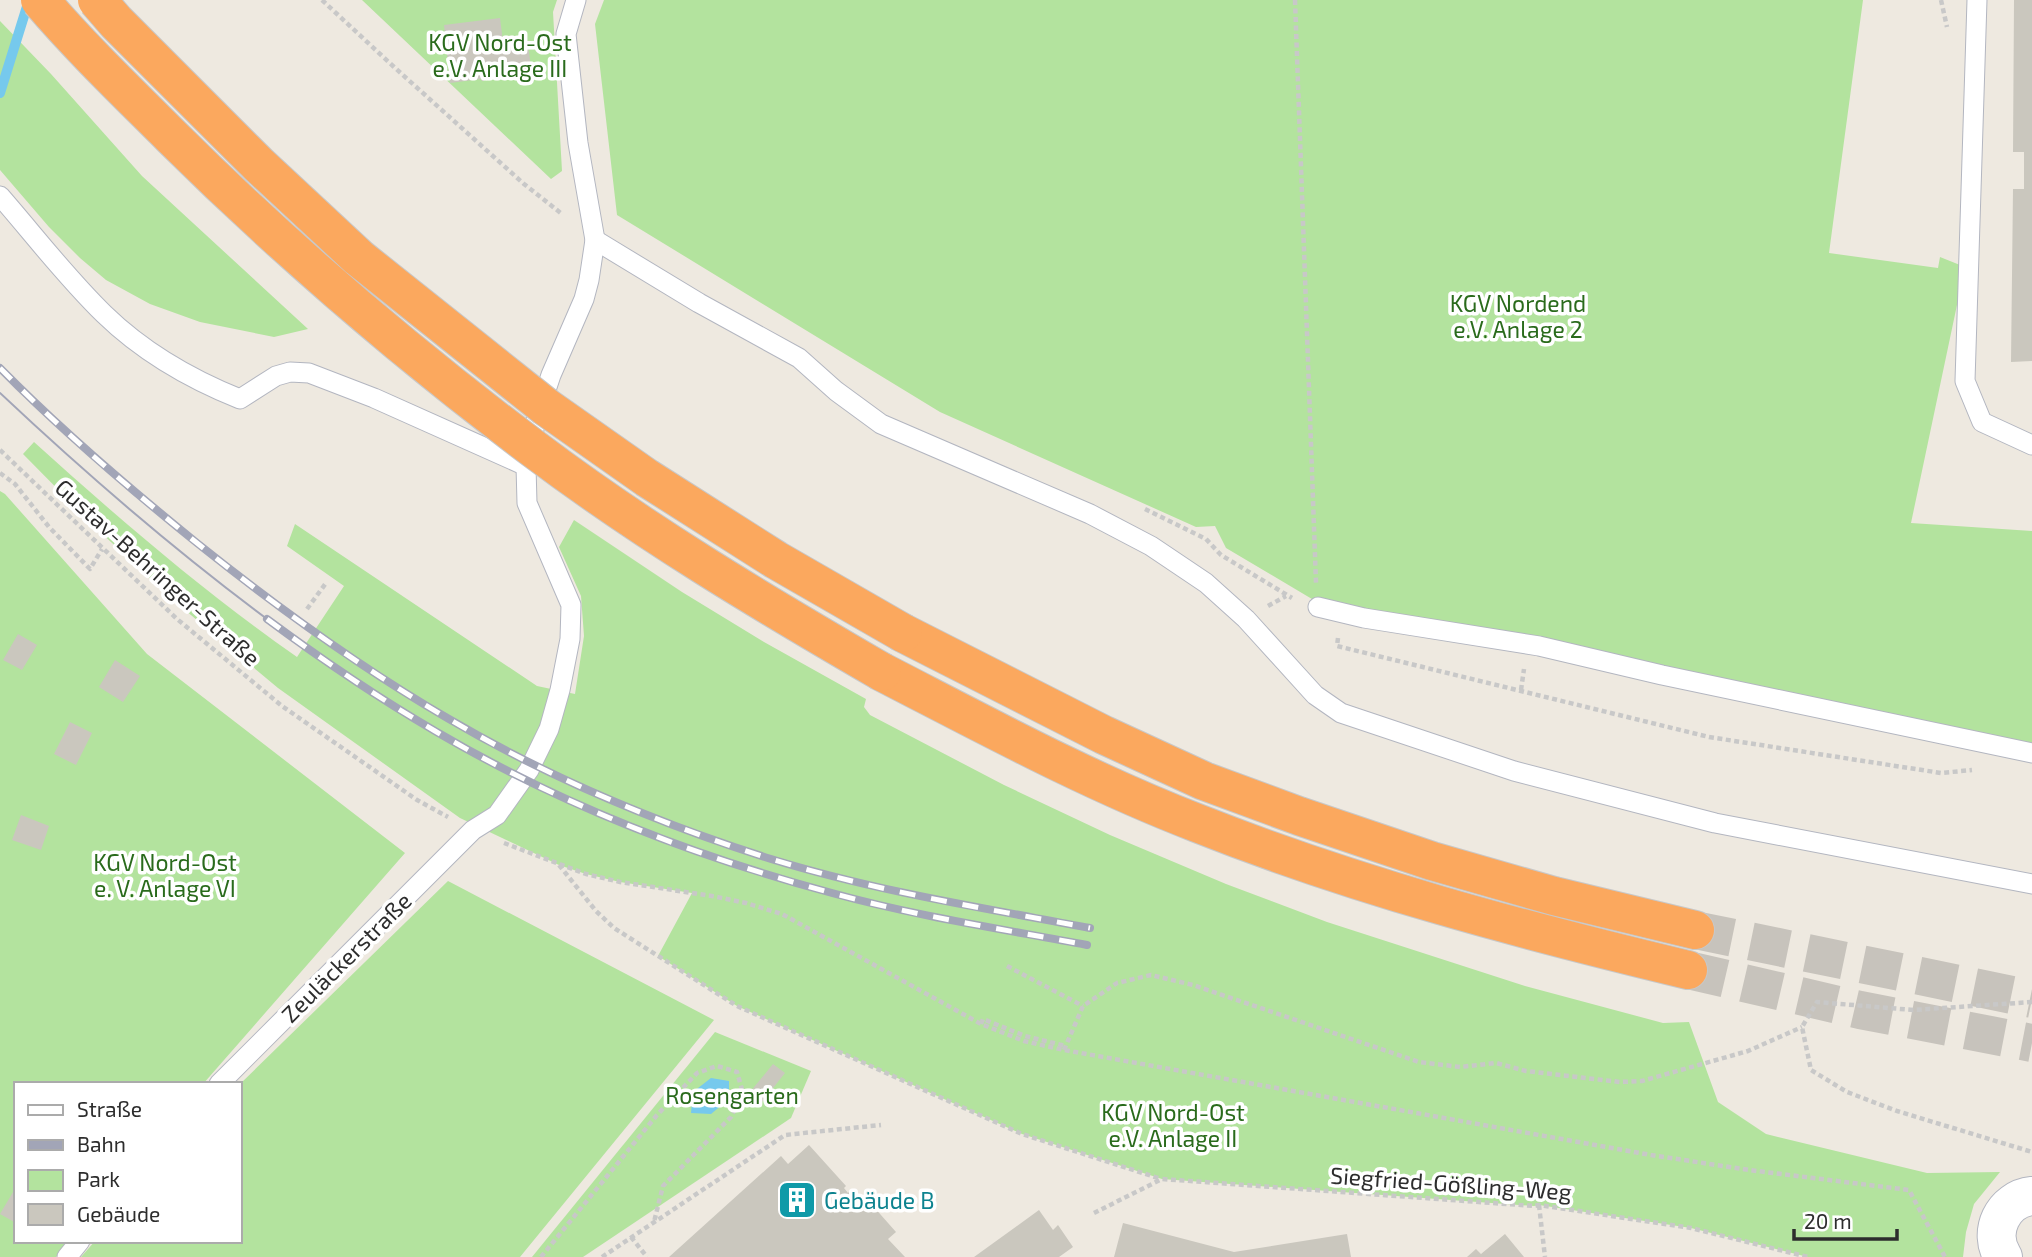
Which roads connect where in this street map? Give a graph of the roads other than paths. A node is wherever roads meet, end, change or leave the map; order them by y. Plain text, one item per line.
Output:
1 (40, 0) edge
2 (97, 0) edge
3 (576, 0) edge
4 (1977, 0) edge
5 (0, 196) edge
6 (595, 240) junction
7 (2032, 445) edge
8 (526, 466) junction
9 (1318, 607) road end
10 (2032, 753) edge
11 (2032, 884) edge
12 (1695, 930) tunnel mouth
13 (1688, 970) tunnel mouth
14 (221, 1082) edge
15 (2032, 1196) edge
16 (78, 1243) edge
17 (67, 1257) edge
18 (2003, 1257) edge

1 - 13 highway, bridge
2 - 12 highway, bridge
3 - 6 lane
4 - 7 lane
5 - 8 lane
6 - 8 lane, Zeuläckerstraße
6 - 11 lane
8 - 14 lane, Zeuläckerstraße
9 - 10 lane
15 - 18 street
16 - 17 lane

